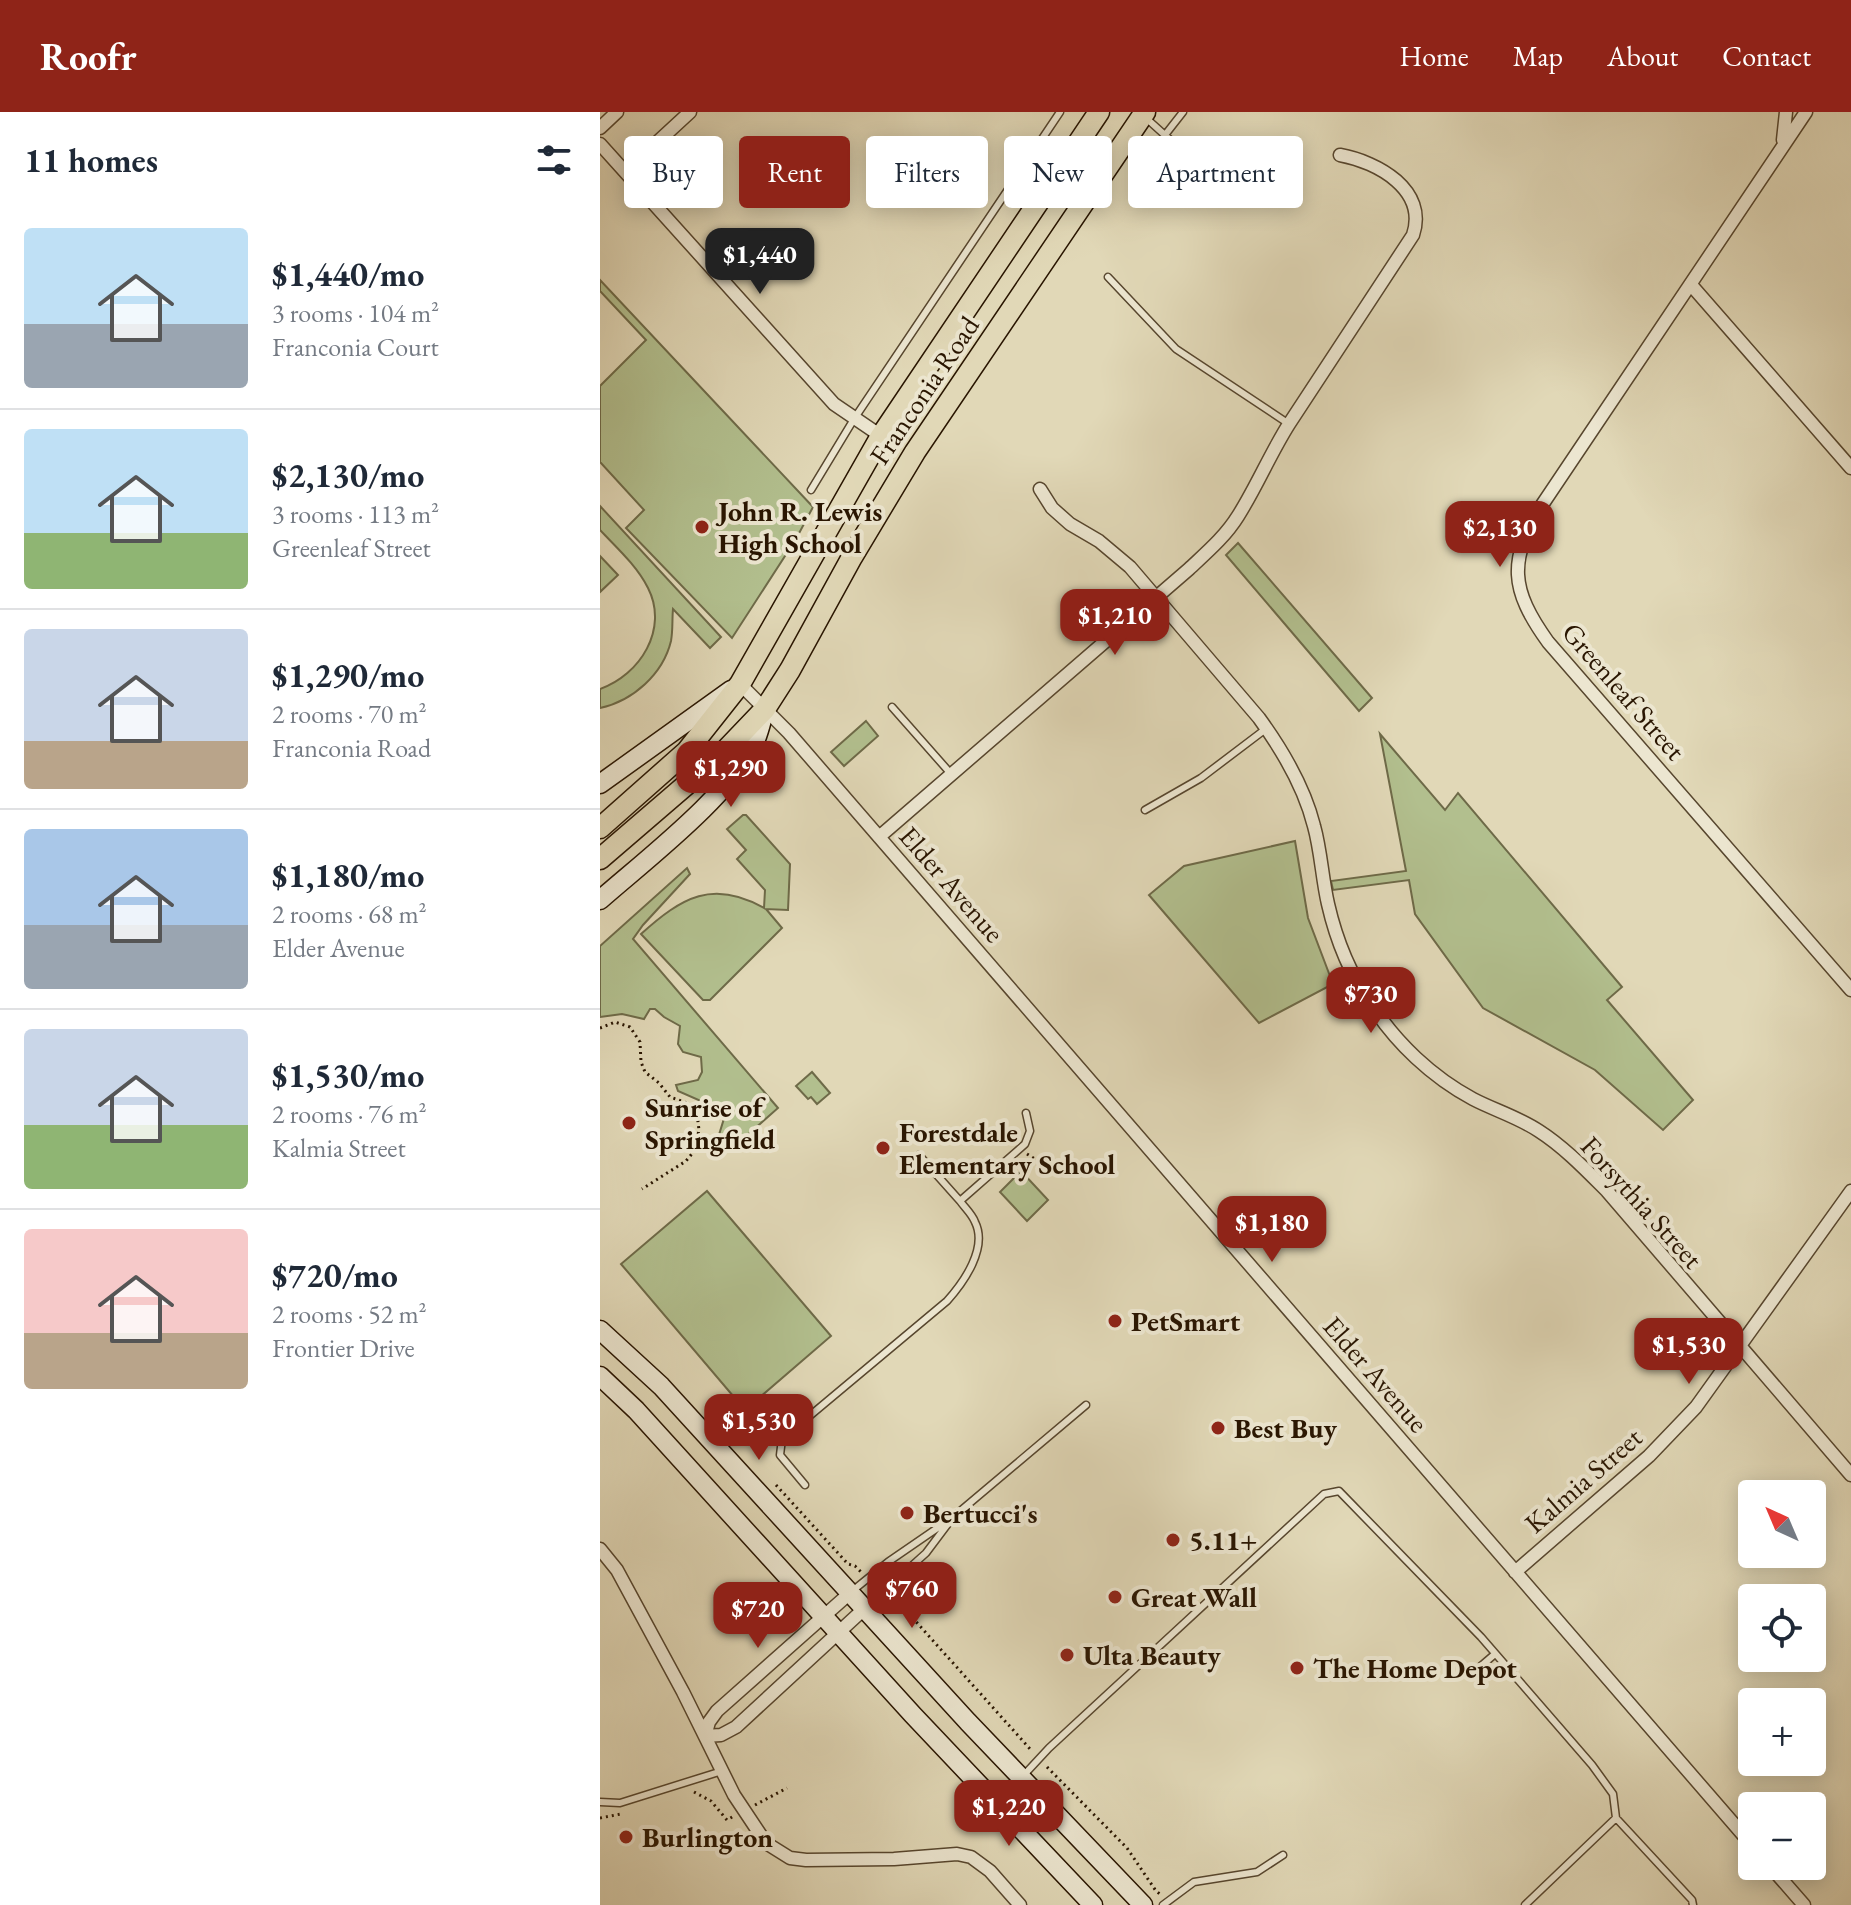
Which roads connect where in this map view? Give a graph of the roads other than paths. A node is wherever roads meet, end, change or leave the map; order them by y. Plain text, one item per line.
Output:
1 (617, 112) edge
2 (690, 112) edge
3 (1060, 112) edge
4 (1099, 112) edge
5 (1183, 112) edge
6 (1786, 112) edge
7 (1806, 112) edge
8 (1144, 114) edge
9 (600, 128) edge
10 (1165, 135) joint
11 (664, 136) edge
12 (600, 144) edge
13 (1783, 144) junction
14 (1340, 155) dead end
15 (624, 171) edge
16 (657, 208) edge
17 (1108, 277) dead end
18 (1692, 286) junction
19 (854, 419) junction
20 (1289, 424) junction
21 (881, 436) junction
22 (1851, 468) edge
23 (1040, 489) dead end
24 (811, 490) dead end
25 (1156, 598) junction
26 (740, 684) junction
27 (892, 707) dead end
28 (765, 709) junction
29 (1267, 728) junction
30 (952, 775) junction
31 (600, 784) edge
32 (1145, 810) dead end
33 (600, 828) edge
34 (879, 837) junction
35 (600, 859) edge
36 (600, 900) edge
37 (1851, 990) edge
38 (1026, 1113) dead end
39 (919, 1155) dead end
40 (1851, 1191) edge
41 (960, 1201) junction
42 (600, 1330) edge
43 (1740, 1347) junction
44 (600, 1376) edge
45 (1086, 1405) dead end
46 (1851, 1475) edge
47 (805, 1485) dead end
48 (952, 1518) junction
49 (600, 1549) edge
50 (1515, 1572) junction
51 (850, 1593) junction
52 (864, 1609) junction
53 (822, 1616) junction
54 (838, 1633) junction
55 (1495, 1654) junction
56 (1481, 1666) dead end
57 (705, 1736) junction
58 (722, 1771) junction
59 (1021, 1778) junction
60 (600, 1802) edge
61 (1616, 1818) junction
62 (1738, 1829) edge
63 (1283, 1855) dead end
64 (1047, 1857) junction
65 (1782, 1880) edge
66 (1020, 1905) edge
67 (1078, 1905) edge
68 (1093, 1905) edge
69 (1143, 1905) edge
70 (1163, 1905) edge
71 (1525, 1905) edge
72 (1693, 1905) edge
73 (1804, 1905) edge

1 - 9 street
2 - 11 street
3 - 19 lane
4 - 21 main road, Franconia Road
5 - 10 lane
6 - 13 street
7 - 13 street, Greenleaf Street
8 - 10 lane
8 - 28 main road, Franconia Road
12 - 15 street
13 - 18 street, Greenleaf Street
14 - 20 street
16 - 19 street
17 - 20 lane
18 - 22 street
18 - 37 street, Greenleaf Street
19 - 21 street
19 - 24 lane
20 - 25 street
21 - 26 main road, Franconia Road
23 - 25 street, Forsythia Street
25 - 29 street, Forsythia Street
25 - 30 street
26 - 28 street, Elder Avenue
26 - 31 main road, Franconia Road
26 - 33 main road, Franconia Road
27 - 30 lane
28 - 34 street, Elder Avenue
28 - 35 main road, Franconia Road
28 - 36 main road, Franconia Road
29 - 32 lane
29 - 43 street, Forsythia Street
30 - 34 street
34 - 50 street, Elder Avenue
38 - 41 lane
39 - 41 lane
40 - 43 street, Kalmia Street
41 - 47 lane
42 - 51 main road
43 - 46 street, Forsythia Street
43 - 50 street, Kalmia Street
44 - 53 main road
45 - 48 lane
48 - 51 lane
48 - 52 lane
49 - 57 street
50 - 62 street, Elder Avenue
51 - 52 main road
51 - 53 street
52 - 54 street
52 - 59 main road
53 - 54 main road
53 - 57 street
54 - 57 street
54 - 64 main road
55 - 56 lane
55 - 59 lane
55 - 61 lane
57 - 58 street
58 - 60 lane
58 - 66 street
59 - 69 main road
61 - 71 lane
61 - 72 lane
63 - 70 lane
64 - 67 main road
64 - 68 main road
65 - 73 street

